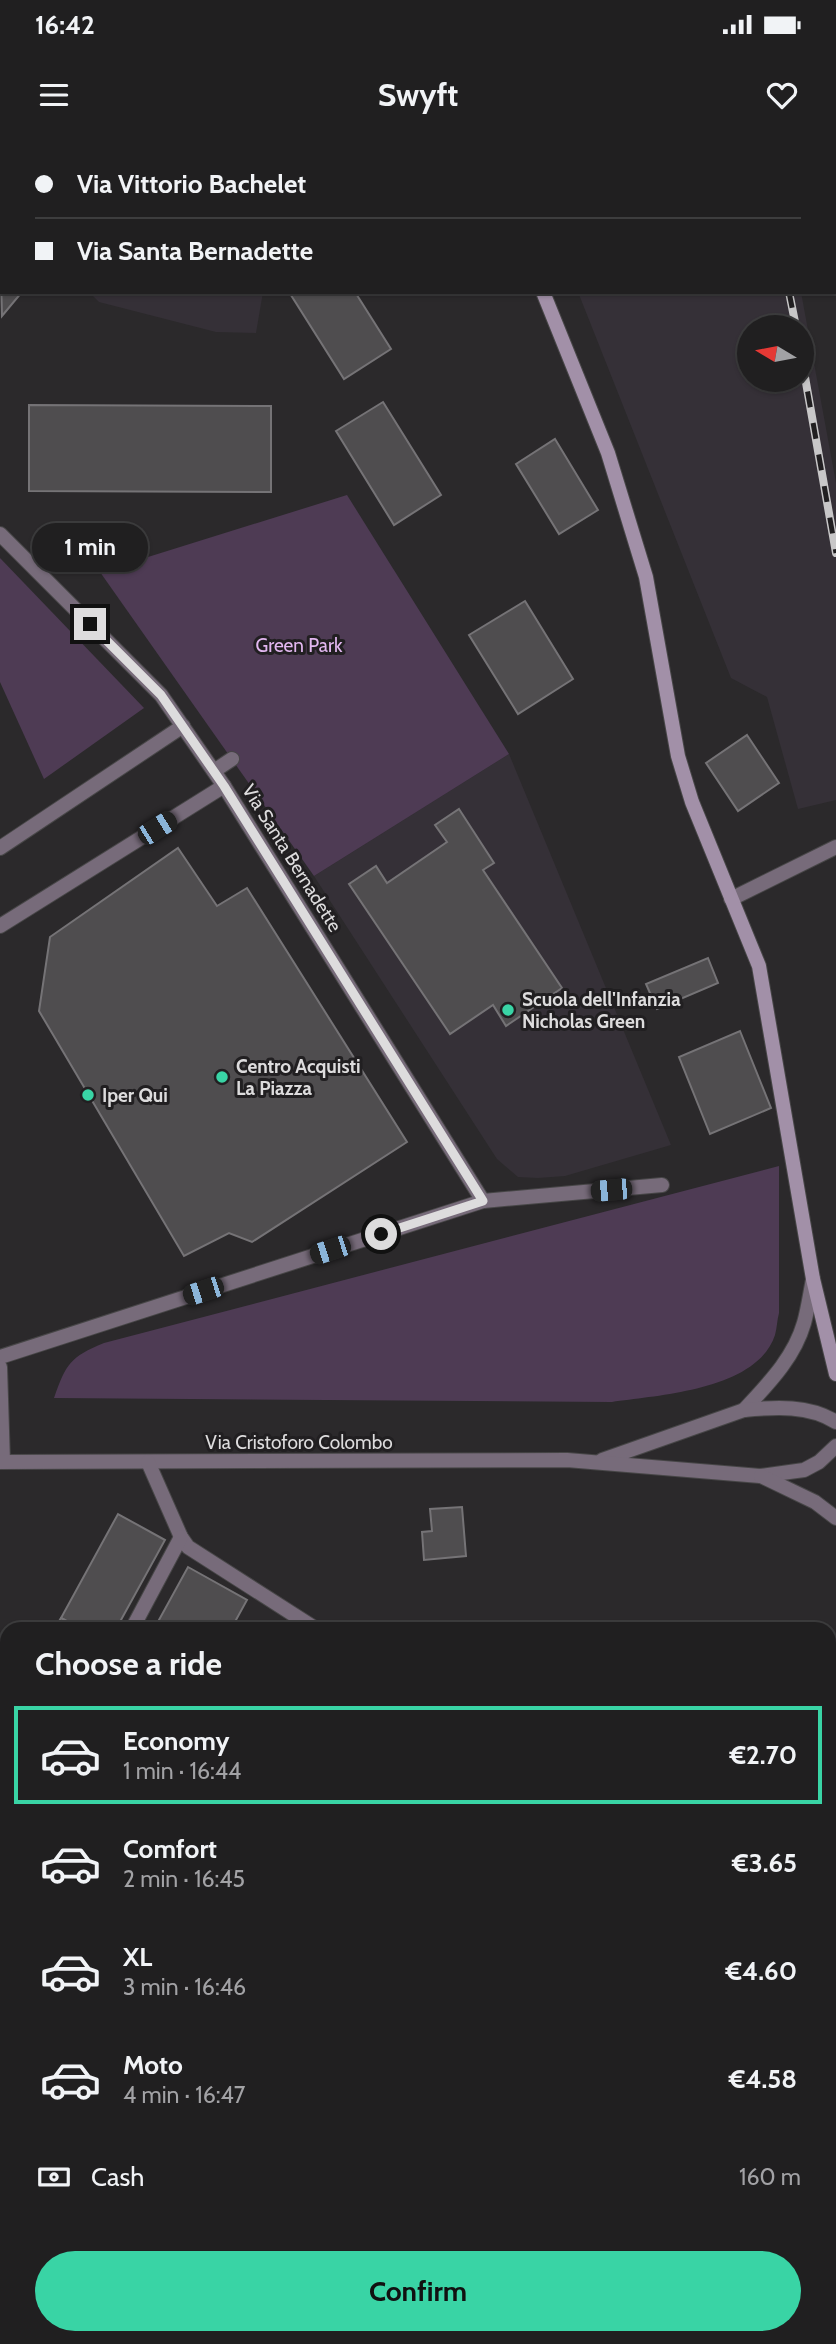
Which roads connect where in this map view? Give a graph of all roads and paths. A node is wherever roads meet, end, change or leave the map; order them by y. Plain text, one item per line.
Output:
1 (544, 294) edge
2 (0, 534) edge
3 (183, 726) junction
4 (232, 759) dead end
5 (214, 771) junction
6 (224, 786) junction
7 (836, 847) edge
8 (0, 848) edge
9 (732, 899) junction
10 (0, 926) edge
11 (662, 1185) dead end
12 (483, 1201) junction
13 (813, 1279) junction
14 (0, 1357) edge
15 (0, 1367) edge
16 (836, 1374) edge
17 (744, 1410) junction
18 (836, 1422) edge
19 (836, 1446) edge
20 (598, 1461) junction
21 (1, 1462) edge
22 (148, 1462) junction
23 (760, 1476) junction
24 (836, 1518) edge
25 (181, 1538) junction
26 (136, 1622) edge
27 (305, 1622) edge

1 - 9 street
2 - 3 street, Via Santa Bernadette
3 - 5 street, Via Santa Bernadette
3 - 8 street
4 - 5 street
5 - 6 street, Via Santa Bernadette
6 - 10 street
6 - 12 street, Via Santa Bernadette
7 - 9 street
9 - 13 street
11 - 12 street
12 - 14 street
13 - 16 street
13 - 17 street, Via Cristoforo Colombo
15 - 21 street
17 - 18 street, Via Cristoforo Colombo
17 - 20 street, Via Cristoforo Colombo
19 - 23 street, Via Cristoforo Colombo
20 - 22 street, Via Cristoforo Colombo
20 - 23 street, Via Cristoforo Colombo
21 - 22 street, Via Cristoforo Colombo
22 - 25 street
23 - 24 street, Via Cristoforo Colombo
25 - 26 street
25 - 27 street

